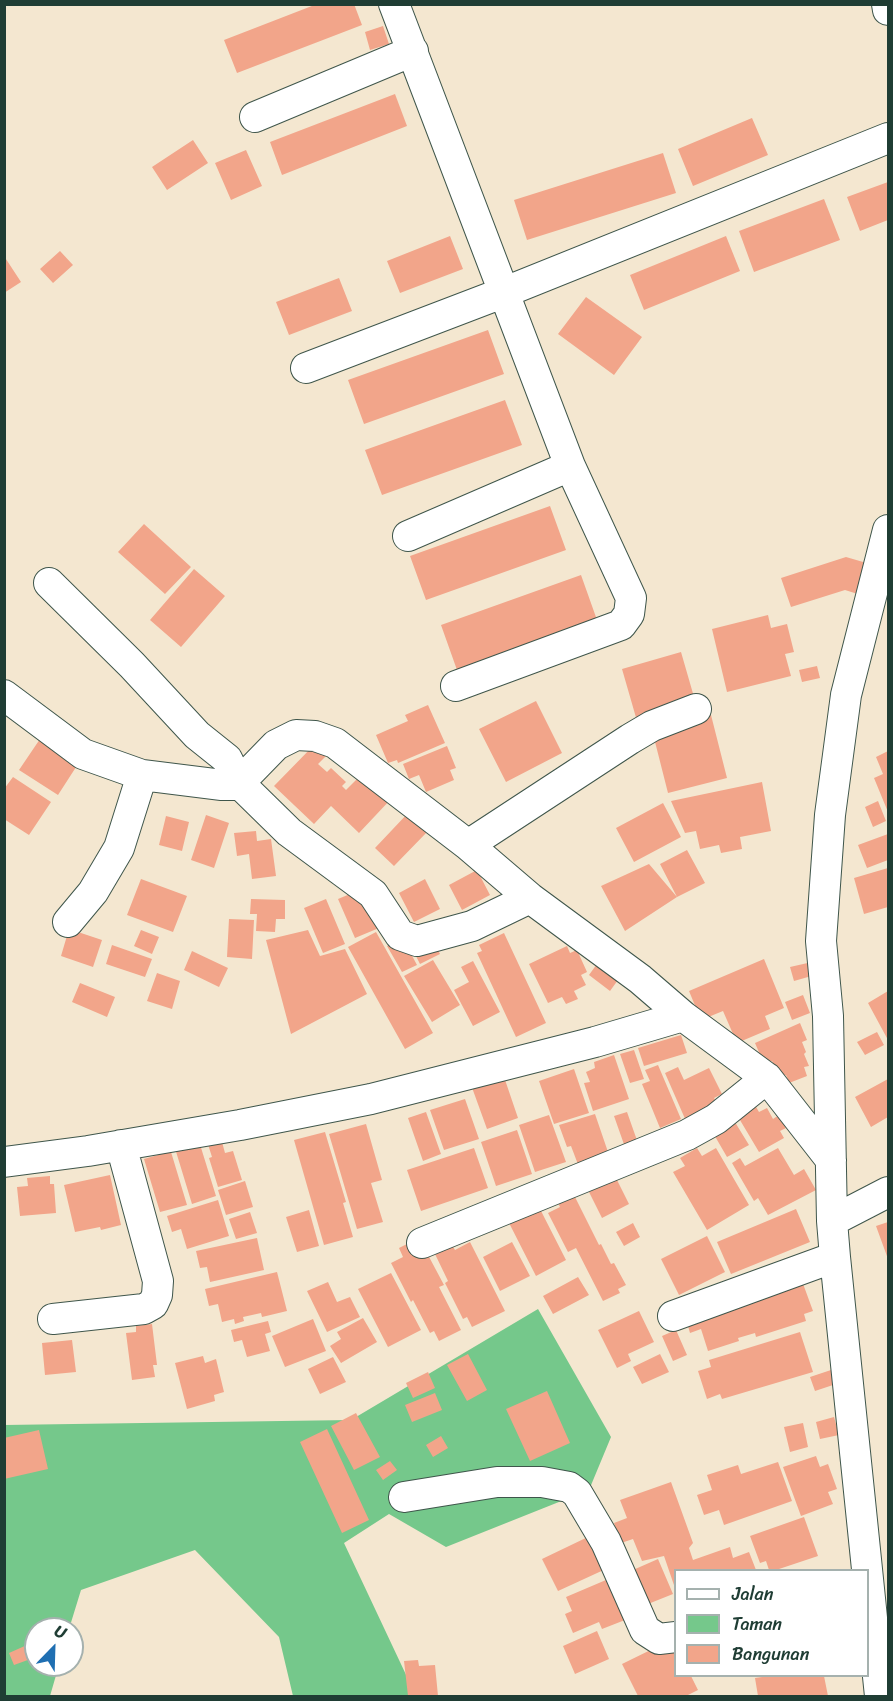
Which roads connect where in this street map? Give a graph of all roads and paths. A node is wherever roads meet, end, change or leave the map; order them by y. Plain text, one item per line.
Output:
1 (394, 4) edge
2 (886, 4) edge
3 (888, 10) edge
4 (413, 51) junction
5 (255, 117) dead end
6 (888, 138) edge
7 (505, 292) junction
8 (306, 368) dead end
9 (570, 466) junction
10 (888, 532) edge
11 (408, 536) dead end
12 (49, 583) dead end
13 (456, 686) dead end
14 (4, 695) edge
15 (696, 709) dead end
16 (142, 775) junction
17 (238, 783) junction
18 (468, 845) junction
19 (530, 898) junction
20 (68, 922) dead end
21 (683, 1016) junction
22 (767, 1078) junction
23 (121, 1145) junction
24 (831, 1160) junction
25 (4, 1162) edge
26 (888, 1192) edge
27 (832, 1221) junction
28 (422, 1243) dead end
29 (835, 1257) junction
30 (673, 1316) dead end
31 (53, 1319) dead end
32 (404, 1497) dead end
33 (868, 1569) edge
34 (869, 1574) edge
35 (881, 1620) edge
36 (674, 1637) edge
37 (880, 1696) edge

1 - 4 street
2 - 3 street
4 - 5 street
4 - 7 street
6 - 7 street
7 - 8 street
7 - 9 street
9 - 11 street
9 - 13 street
10 - 24 street
12 - 17 street
14 - 16 street
15 - 18 street
16 - 17 street
16 - 20 street
17 - 18 street
17 - 19 street
18 - 19 street
19 - 21 street
21 - 22 street
21 - 23 street
22 - 24 street
22 - 28 street
23 - 25 street
23 - 31 street
24 - 27 street
26 - 27 street
27 - 29 street
29 - 30 street
29 - 33 street
32 - 36 street
34 - 35 street
35 - 37 street

